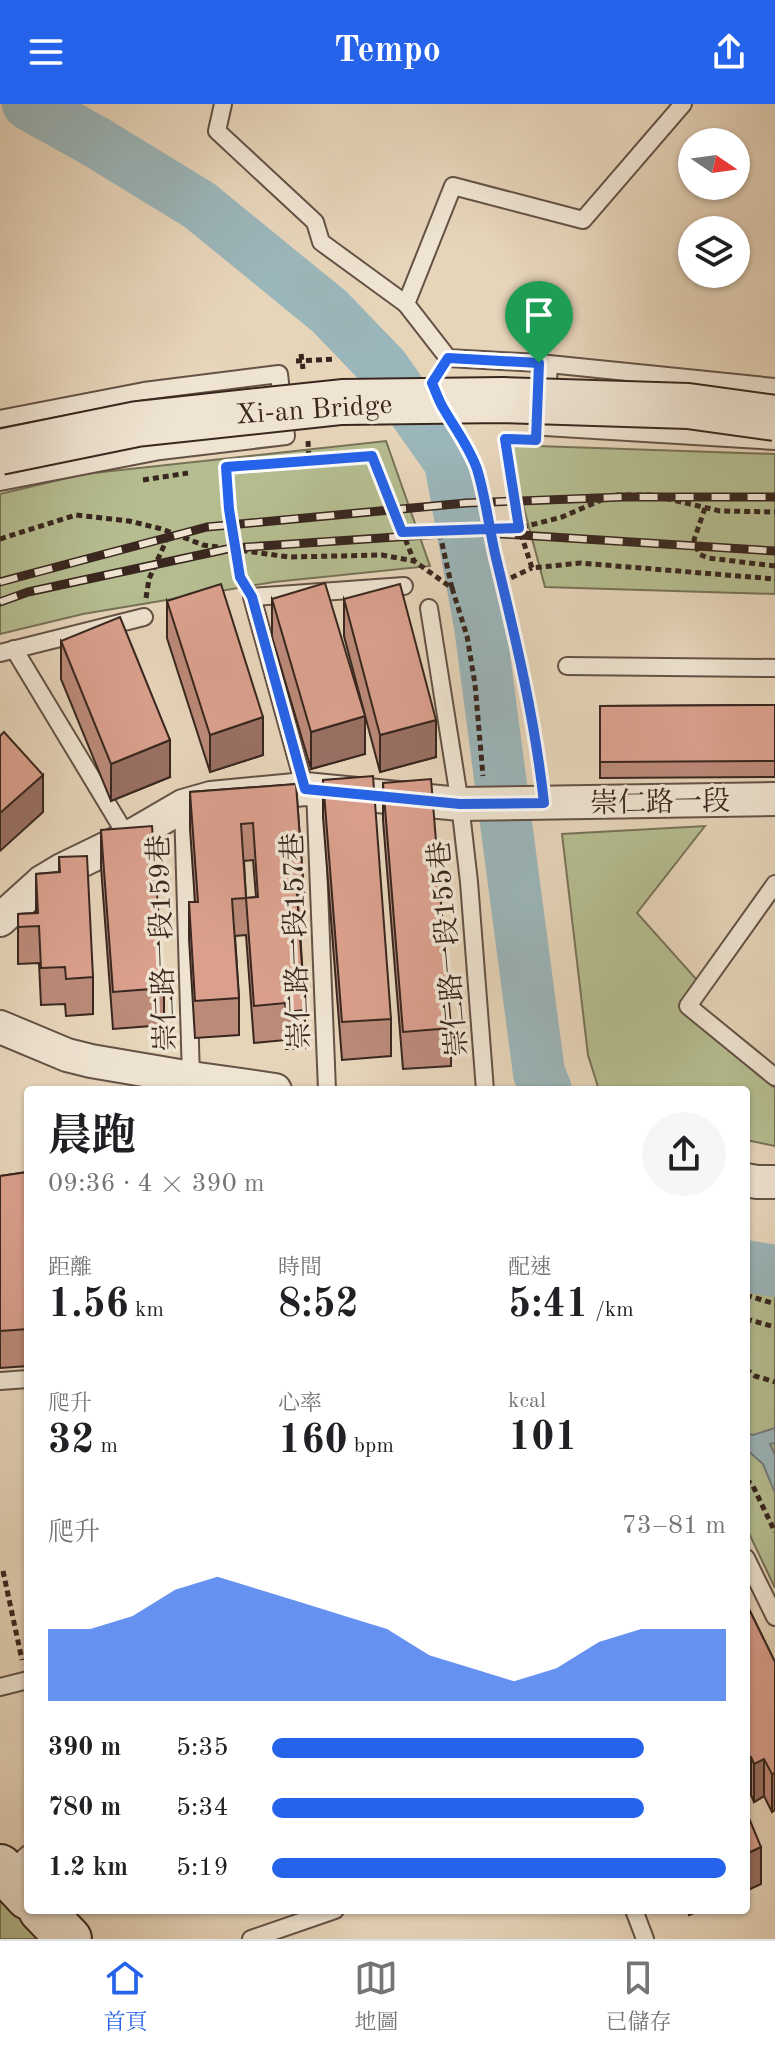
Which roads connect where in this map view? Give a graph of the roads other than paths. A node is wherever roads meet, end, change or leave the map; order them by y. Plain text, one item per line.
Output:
1 (223, 104) edge
2 (683, 104) edge
3 (406, 304) junction
4 (549, 365) junction
5 (775, 387) edge
6 (775, 418) edge
7 (0, 419) edge
8 (775, 441) edge
9 (0, 452) edge
10 (0, 482) edge
11 (404, 586) edge
12 (429, 608) dead end
13 (144, 617) road end
14 (7, 651) edge
15 (567, 666) dead end
16 (775, 668) edge
17 (310, 789) junction
18 (775, 799) edge
19 (473, 804) junction
20 (183, 806) junction
21 (128, 838) junction
22 (775, 884) edge
23 (0, 920) edge
24 (0, 1027) edge
25 (775, 1077) edge
26 (191, 1078) junction
27 (247, 1086) edge
28 (327, 1086) edge
29 (485, 1086) edge
30 (24, 1379) edge
31 (0, 1381) edge
32 (750, 1566) edge
33 (775, 1617) edge
34 (24, 1681) edge
35 (0, 1687) edge
36 (45, 1914) edge
37 (323, 1914) edge
38 (636, 1914) edge
39 (69, 1939) edge
40 (251, 1939) edge
41 (645, 1939) edge

1 - 3 lane
2 - 3 lane
3 - 4 lane
4 - 5 lane
4 - 8 lane
6 - 9 street, Xi-an Bridge, bridge
7 - 10 lane
11 - 17 lane, 崇仁路一段157巷
12 - 19 lane, 崇仁路一段155巷
13 - 14 lane
14 - 21 lane
15 - 16 lane
17 - 19 street
17 - 20 street
17 - 28 lane, 崇仁路一段157巷
18 - 19 street, 崇仁路一段
19 - 29 lane, 崇仁路一段155巷
20 - 21 street
20 - 26 lane, 崇仁路一段159巷
21 - 23 street
22 - 25 lane
24 - 26 street
26 - 27 street
30 - 31 lane
32 - 33 lane
34 - 35 lane
36 - 39 street
37 - 40 lane
38 - 41 lane

